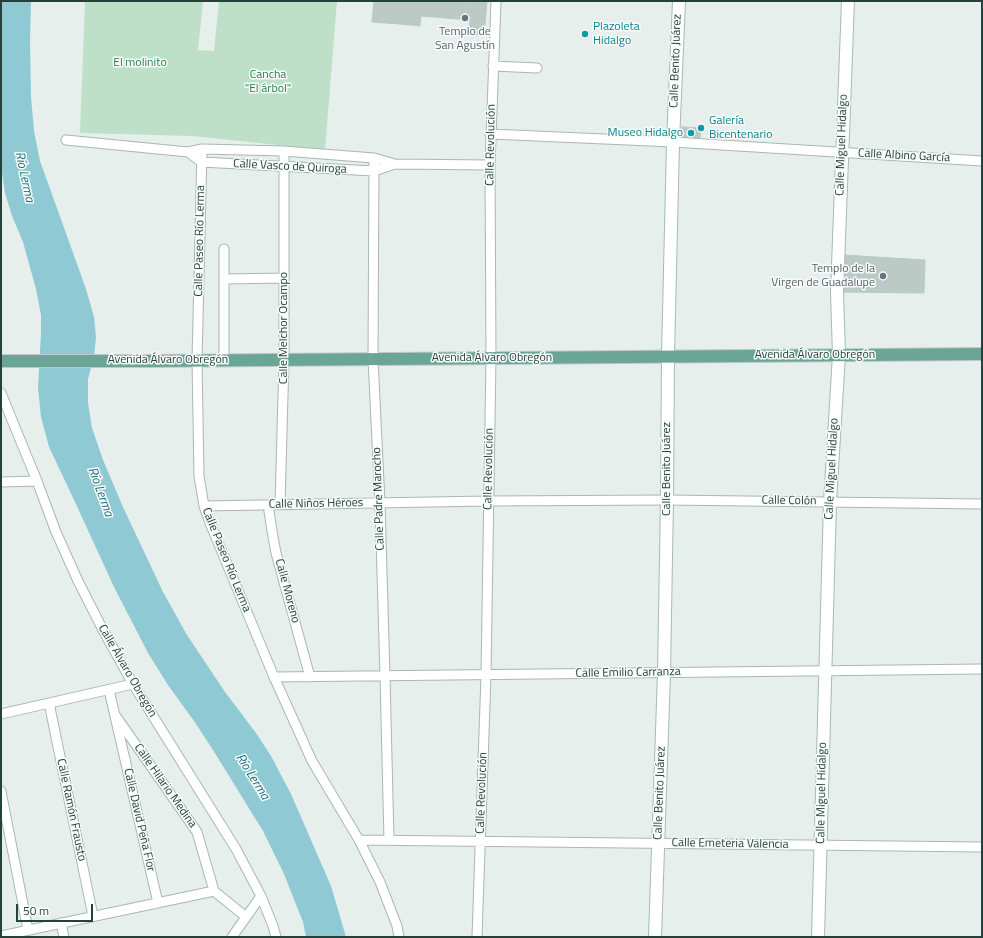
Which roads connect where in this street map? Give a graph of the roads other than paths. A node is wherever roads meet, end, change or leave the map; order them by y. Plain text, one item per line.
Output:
1 (496, 1) edge
2 (679, 1) edge
3 (848, 1) edge
4 (493, 66) junction
5 (537, 68) dead end
6 (490, 134) junction
7 (66, 140) dead end
8 (673, 142) junction
9 (202, 149) junction
10 (284, 151) junction
11 (188, 152) junction
12 (842, 152) junction
13 (374, 158) junction
14 (982, 160) edge
15 (201, 162) junction
16 (395, 164) junction
17 (490, 165) junction
18 (284, 166) junction
19 (374, 171) junction
20 (224, 249) dead end
21 (284, 278) junction
22 (224, 279) junction
23 (982, 354) edge
24 (838, 355) junction
25 (668, 356) junction
26 (491, 358) junction
27 (284, 359) junction
28 (373, 359) junction
29 (197, 360) junction
30 (224, 360) junction
31 (1, 361) edge
32 (1, 393) edge
33 (37, 481) junction
34 (1, 482) edge
35 (667, 500) junction
36 (488, 502) junction
37 (830, 502) junction
38 (380, 503) junction
39 (982, 504) edge
40 (268, 505) junction
41 (280, 505) junction
42 (204, 506) junction
43 (982, 669) edge
44 (825, 671) junction
45 (664, 673) junction
46 (486, 675) junction
47 (385, 676) junction
48 (274, 677) junction
49 (310, 677) junction
50 (133, 684) junction
51 (109, 690) junction
52 (49, 703) junction
53 (1, 714) edge
54 (115, 715) junction
55 (1, 791) edge
56 (359, 840) junction
57 (389, 840) junction
58 (480, 841) junction
59 (658, 843) junction
60 (821, 845) junction
61 (982, 847) edge
62 (214, 891) junction
63 (261, 896) junction
64 (158, 903) junction
65 (93, 916) junction
66 (246, 917) junction
67 (61, 923) junction
68 (28, 930) junction
69 (1, 936) edge
70 (64, 937) edge
71 (232, 937) edge
72 (276, 937) edge
73 (399, 937) edge
74 (477, 937) edge
75 (655, 937) edge
76 (818, 937) edge

1 - 4 street, Calle Revolución
2 - 8 street, Calle Benito Juárez
3 - 12 street, Calle Miguel Hidalgo
4 - 5 street
4 - 6 street, Calle Revolución
6 - 8 street, Calle Albino García
6 - 17 street, Calle Revolución
7 - 11 street, Calle Vasco de Quiroga
8 - 12 street, Calle Albino García
8 - 25 street, Calle Benito Juárez
9 - 10 street, Calle Vasco de Quiroga
9 - 11 street, Calle Vasco de Quiroga
9 - 15 street, Calle Paseo Río Lerma
10 - 13 street, Calle Vasco de Quiroga
10 - 18 street, Calle Melchor Ocampo
11 - 15 street
12 - 14 street, Calle Albino García
12 - 24 street, Calle Miguel Hidalgo
13 - 16 street, Calle Vasco de Quiroga
13 - 19 street, Calle Padre Marocho
15 - 18 street, Calle Vasco de Quiroga
15 - 29 street, Calle Paseo Río Lerma
16 - 17 street, Calle Vasco de Quiroga
16 - 19 street, Calle Vasco de Quiroga
17 - 26 street, Calle Revolución
18 - 19 street, Calle Vasco de Quiroga
18 - 21 street, Calle Melchor Ocampo
19 - 28 street, Calle Padre Marocho
20 - 22 street
21 - 22 street
21 - 27 street, Calle Melchor Ocampo
22 - 30 street
23 - 24 main road, Avenida Álvaro Obregón
24 - 25 main road, Avenida Álvaro Obregón
24 - 37 street, Calle Miguel Hidalgo
25 - 26 main road, Avenida Álvaro Obregón
25 - 35 street, Calle Benito Juárez
26 - 28 main road, Avenida Álvaro Obregón
26 - 36 street, Calle Revolución
27 - 28 main road, Avenida Álvaro Obregón
27 - 30 main road, Avenida Álvaro Obregón
27 - 41 street, Calle Melchor Ocampo
28 - 38 street, Calle Padre Marocho
29 - 30 main road, Avenida Álvaro Obregón
29 - 31 main road, Avenida Álvaro Obregón
29 - 42 street, Calle Paseo Río Lerma
32 - 33 street, Calle Álvaro Obregón
33 - 34 street
33 - 50 street, Calle Álvaro Obregón
35 - 36 street, Calle Niños Héroes
35 - 37 street, Calle Colón
35 - 45 street, Calle Benito Juárez
36 - 38 street, Calle Niños Héroes
36 - 46 street, Calle Revolución
37 - 39 street, Calle Colón
37 - 44 street, Calle Miguel Hidalgo
38 - 41 street, Calle Niños Héroes
38 - 47 street, Calle Padre Marocho
40 - 41 street, Calle Niños Héroes
40 - 42 street, Calle Niños Héroes
40 - 49 street, Calle Moreno
42 - 48 street, Calle Paseo Río Lerma
43 - 44 street, Calle Emilio Carranza
44 - 45 street, Calle Emilio Carranza
44 - 60 street, Calle Miguel Hidalgo
45 - 46 street, Calle Emilio Carranza
45 - 59 street, Calle Benito Juárez
46 - 47 street, Calle Emilio Carranza
46 - 58 street, Calle Revolución
47 - 49 street, Calle Emilio Carranza
47 - 57 street, Calle Padre Marocho
48 - 49 street, Calle Emilio Carranza
48 - 56 street, Calle Paseo Río Lerma
50 - 51 street
50 - 63 street, Calle Álvaro Obregón
51 - 52 street
51 - 54 street, Calle David Peña Flor
52 - 53 street
52 - 65 street, Calle Ramón Frausto
54 - 62 street, Calle Hilario Medina
54 - 64 street, Calle David Peña Flor
55 - 68 street
56 - 57 street, Calle Emeteria Valencia
56 - 73 street, Calle Paseo Río Lerma
57 - 58 street, Calle Emeteria Valencia
58 - 59 street, Calle Emeteria Valencia
58 - 74 street, Calle Revolución
59 - 60 street, Calle Emeteria Valencia
59 - 75 street, Calle Benito Juárez
60 - 61 street, Calle Emeteria Valencia
60 - 76 street, Calle Miguel Hidalgo
62 - 64 street
62 - 66 street
63 - 66 street
63 - 72 street, Calle Álvaro Obregón
64 - 65 street
65 - 67 street
66 - 71 street
67 - 68 street
67 - 70 street
68 - 69 street

